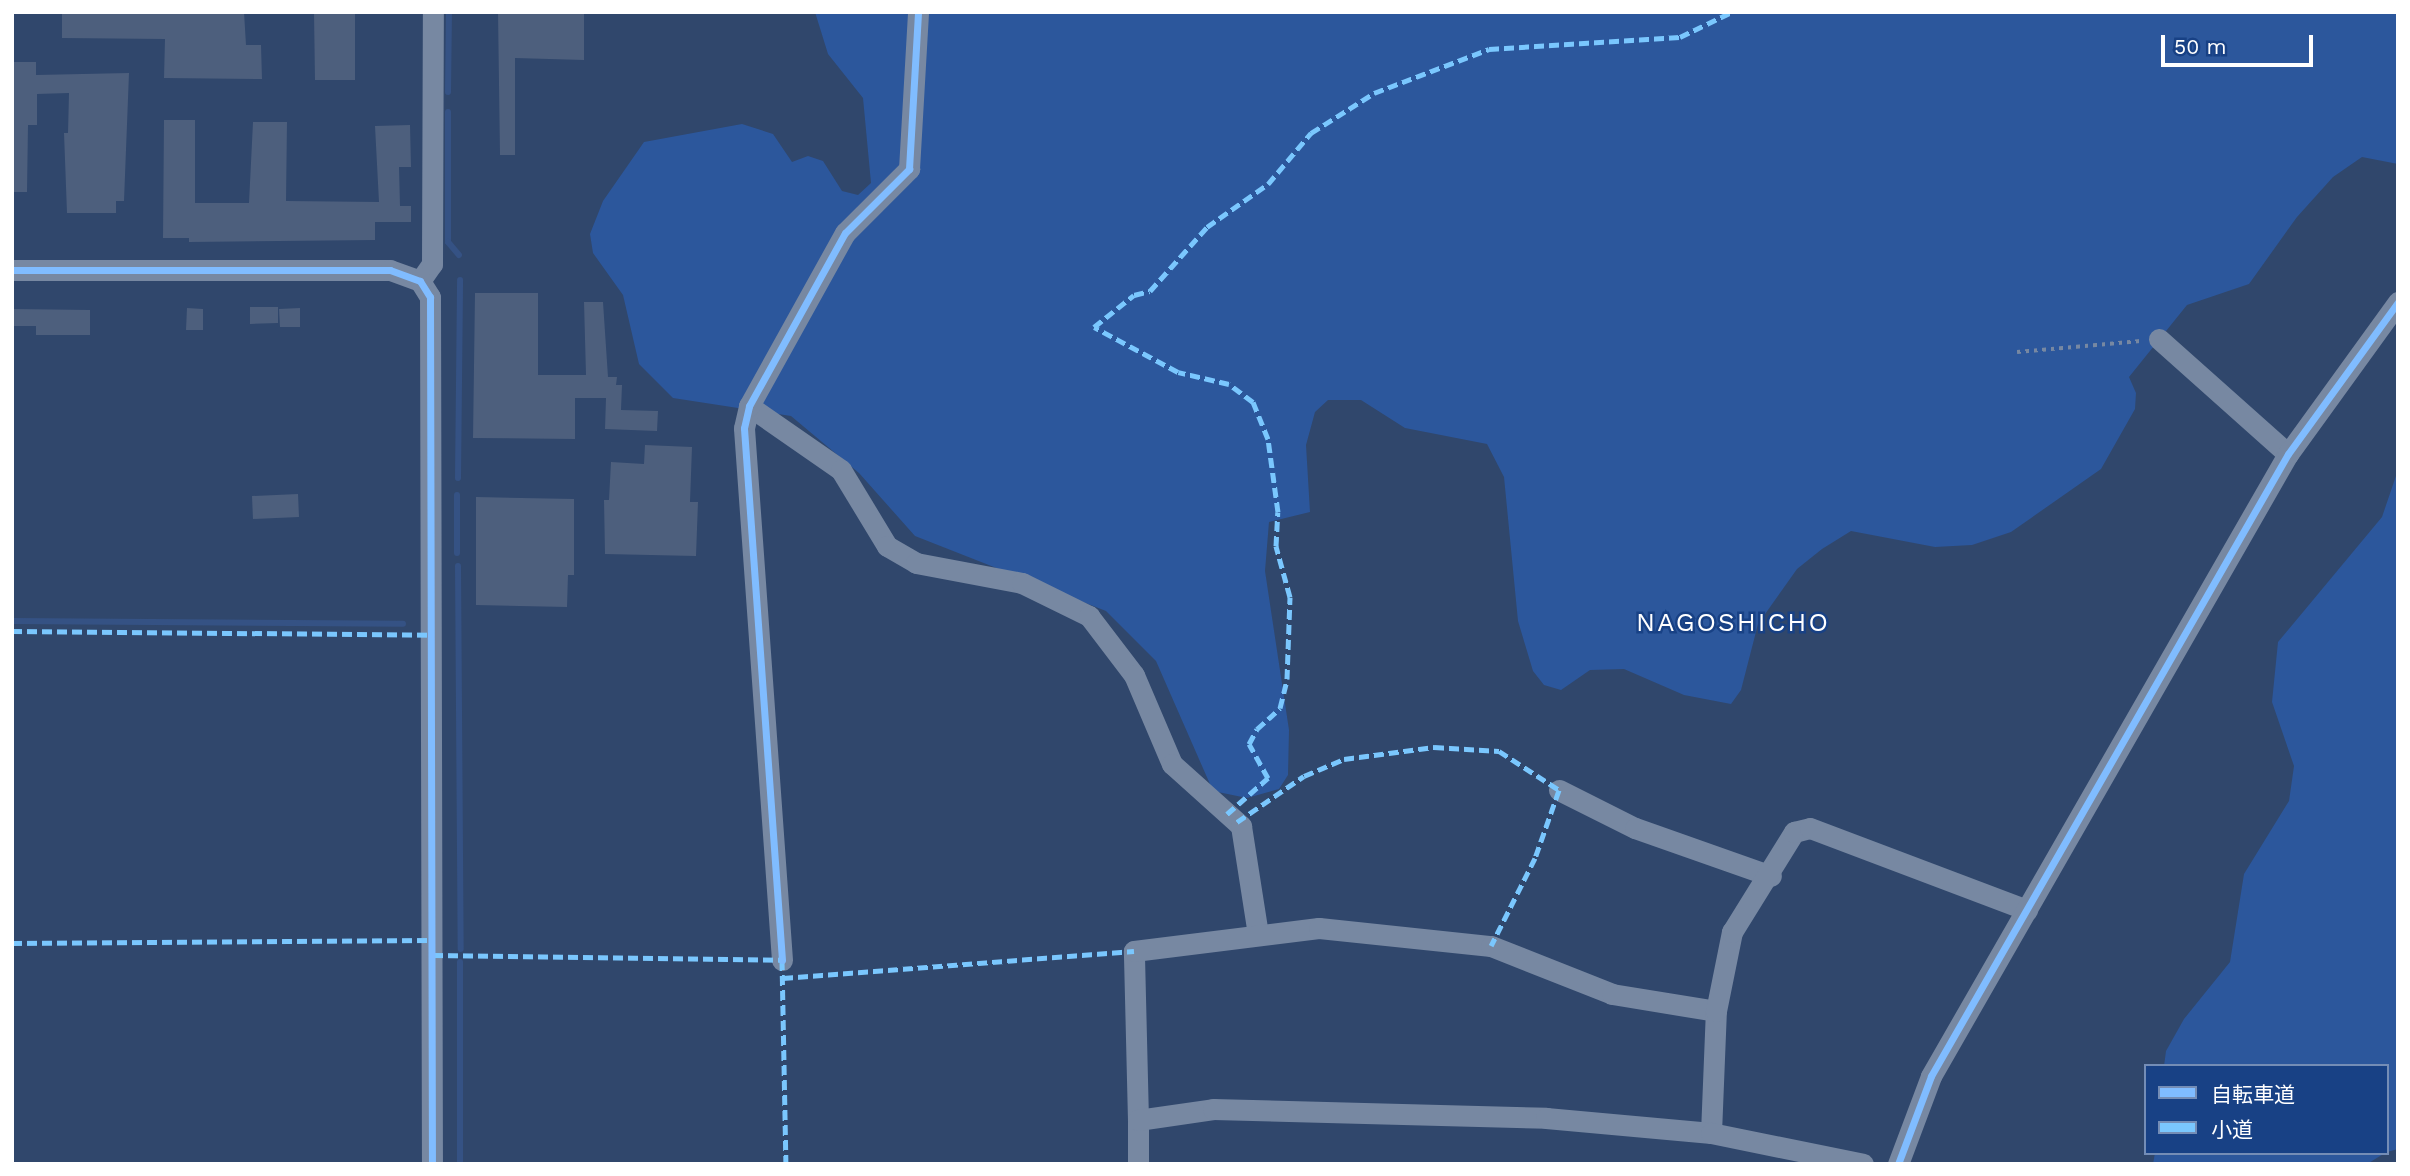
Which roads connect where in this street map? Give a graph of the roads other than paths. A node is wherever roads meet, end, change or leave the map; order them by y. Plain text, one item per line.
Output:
1 (433, 12) edge
2 (918, 12) edge
3 (12, 270) edge
4 (420, 281) junction
5 (2398, 302) edge
6 (2159, 339) road end
7 (748, 406) junction
8 (2288, 454) junction
9 (1559, 790) dead end
10 (1771, 876) junction
11 (2028, 910) junction
12 (1258, 934) junction
13 (782, 960) dead end
14 (1716, 1011) junction
15 (1138, 1119) junction
16 (1711, 1133) junction
17 (432, 1164) edge
18 (1138, 1164) edge
19 (1863, 1164) edge
20 (1898, 1164) edge

1 - 4 street
2 - 7 street
3 - 4 street
4 - 17 street
5 - 8 street
6 - 8 street
7 - 12 street
7 - 13 street
8 - 11 street
9 - 10 street
10 - 11 street
10 - 14 street
11 - 20 street
12 - 14 street
12 - 15 street
14 - 16 street
15 - 16 street
15 - 18 street
16 - 19 street

